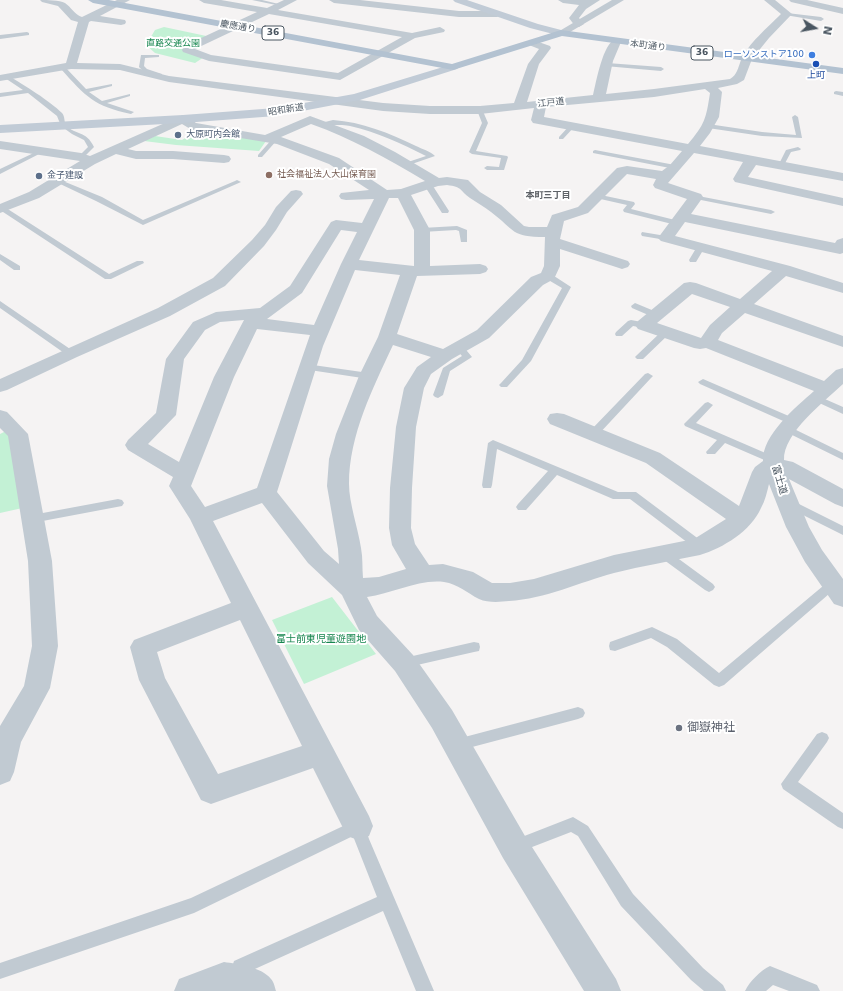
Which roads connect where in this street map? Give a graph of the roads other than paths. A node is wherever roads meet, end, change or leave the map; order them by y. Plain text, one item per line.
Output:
1 (45, 0) edge
2 (93, 0) edge
3 (204, 0) edge
4 (254, 0) edge
5 (292, 0) edge
6 (334, 0) edge
7 (458, 0) edge
8 (562, 0) edge
9 (619, 0) edge
10 (769, 0) edge
11 (794, 0) edge
12 (591, 1) edge
13 (120, 2) edge
14 (281, 5) junction
15 (843, 11) edge
16 (266, 12) junction
17 (497, 14) junction
18 (787, 14) junction
19 (86, 19) junction
20 (821, 19) dead end
21 (121, 22) dead end
22 (579, 24) junction
23 (235, 26) junction
24 (440, 30) dead end
25 (27, 34) dead end
26 (561, 34) junction
27 (412, 36) junction
28 (0, 37) edge
29 (616, 42) junction
30 (533, 43) junction
31 (382, 54) junction
32 (157, 56) dead end
33 (747, 59) junction
34 (238, 62) junction
35 (606, 65) junction
36 (67, 67) junction
37 (453, 67) junction
38 (661, 69) dead end
39 (843, 71) edge
40 (4, 78) edge
41 (179, 80) junction
42 (205, 83) junction
43 (110, 85) dead end
44 (708, 86) junction
45 (29, 91) junction
46 (86, 91) junction
47 (836, 93) dead end
48 (843, 94) edge
49 (0, 95) edge
50 (128, 95) dead end
51 (599, 97) junction
52 (340, 101) junction
53 (102, 103) junction
54 (541, 104) junction
55 (519, 106) junction
56 (480, 110) junction
57 (131, 112) dead end
58 (795, 117) dead end
59 (183, 119) junction
60 (320, 124) junction
61 (64, 125) junction
62 (572, 126) junction
63 (708, 126) junction
64 (0, 129) edge
65 (561, 138) dead end
66 (267, 144) junction
67 (0, 145) edge
68 (691, 149) junction
69 (798, 149) dead end
70 (116, 150) junction
71 (42, 151) junction
72 (595, 152) dead end
73 (86, 159) junction
74 (224, 159) dead end
75 (751, 160) junction
76 (407, 164) junction
77 (781, 166) junction
78 (487, 168) dead end
79 (0, 172) edge
80 (670, 172) junction
81 (843, 177) edge
82 (58, 181) junction
83 (237, 182) dead end
84 (432, 184) junction
85 (393, 193) junction
86 (296, 194) dead end
87 (346, 196) dead end
88 (599, 196) junction
89 (696, 197) junction
90 (843, 202) edge
91 (1, 208) edge
92 (445, 211) dead end
93 (771, 212) dead end
94 (678, 220) junction
95 (366, 228) junction
96 (422, 230) junction
97 (645, 234) dead end
98 (553, 237) junction
99 (666, 238) junction
100 (464, 240) dead end
101 (843, 243) edge
102 (0, 256) edge
103 (140, 263) dead end
104 (349, 264) junction
105 (622, 264) dead end
106 (17, 268) dead end
107 (480, 269) dead end
108 (784, 269) junction
109 (415, 271) junction
110 (548, 276) junction
111 (843, 288) edge
112 (0, 304) edge
113 (635, 306) dead end
114 (741, 307) junction
115 (258, 318) junction
116 (650, 320) junction
117 (321, 331) junction
118 (665, 333) junction
119 (620, 334) dead end
120 (387, 338) junction
121 (707, 342) junction
122 (843, 342) edge
123 (452, 351) junction
124 (70, 353) junction
125 (640, 357) dead end
126 (306, 367) junction
127 (369, 376) junction
128 (648, 376) dead end
129 (703, 382) dead end
130 (504, 385) dead end
131 (0, 386) edge
132 (833, 387) edge
133 (438, 395) dead end
134 (708, 405) dead end
135 (843, 411) edge
136 (0, 416) edge
137 (557, 419) dead end
138 (791, 425) junction
139 (593, 434) junction
140 (723, 439) junction
141 (711, 452) dead end
142 (843, 457) edge
143 (773, 462) junction
144 (556, 469) junction
145 (185, 475) junction
146 (487, 485) dead end
147 (266, 493) junction
148 (843, 499) edge
149 (785, 501) junction
150 (118, 503) dead end
151 (522, 507) dead end
152 (200, 517) junction
153 (32, 519) junction
154 (742, 519) junction
155 (843, 531) edge
156 (700, 546) junction
157 (664, 554) junction
158 (420, 575) junction
159 (709, 587) dead end
160 (350, 589) junction
161 (838, 590) edge
162 (247, 607) junction
163 (615, 646) dead end
164 (474, 647) dead end
165 (404, 663) junction
166 (578, 713) dead end
167 (822, 738) dead end
168 (456, 745) junction
169 (320, 753) junction
170 (0, 772) edge
171 (843, 822) edge
172 (358, 826) junction
173 (514, 847) junction
174 (386, 901) junction
175 (0, 971) edge
176 (250, 979) edge
177 (191, 991) edge
178 (424, 991) edge
179 (604, 991) edge
180 (717, 991) edge
181 (754, 991) edge
182 (811, 991) edge

1 - 19 street
2 - 13 main road, 慶應通り / 36
3 - 16 street
4 - 14 lane
5 - 14 street
6 - 17 street
7 - 17 main road, 本町通り
8 - 12 street
9 - 22 street
10 - 18 street
11 - 15 street
12 - 22 street
13 - 19 street
13 - 23 main road, 慶應通り / 36
14 - 16 street
16 - 23 street
16 - 27 street
17 - 26 main road, 本町通り
18 - 20 lane
18 - 33 street
19 - 21 street
19 - 36 street
22 - 26 street
23 - 31 main road, 慶應通り / 36
23 - 34 street
24 - 27 street
25 - 28 lane
26 - 29 main road, 本町通り / 36
26 - 30 main road, 昭和新道 / 36
27 - 31 street
29 - 33 main road, 本町通り / 36
29 - 35 street
30 - 37 main road, 昭和新道 / 36
30 - 55 street
31 - 34 street
31 - 37 main road, 慶應通り / 36
32 - 41 lane
33 - 39 main road, 本町通り / 36
33 - 44 street, 江戸道
34 - 42 street
35 - 38 lane
35 - 51 street
36 - 40 street, 江戸道
36 - 41 street, 江戸道
36 - 46 lane
37 - 52 main road, 昭和新道
40 - 45 lane
41 - 42 street, 江戸道
42 - 52 street, 江戸道
43 - 46 lane
44 - 51 street, 江戸道
44 - 63 street
45 - 49 lane
45 - 61 lane
46 - 53 lane
47 - 48 lane
50 - 53 lane
51 - 54 street, 江戸道
52 - 56 street, 江戸道
52 - 59 main road, 昭和新道
53 - 57 lane
54 - 55 street, 江戸道
54 - 62 street
55 - 56 street, 江戸道
56 - 78 lane
58 - 63 lane
59 - 61 main road, 昭和新道
59 - 66 street
59 - 70 street
60 - 66 street
60 - 76 street
60 - 76 lane
61 - 64 main road, 昭和新道
61 - 73 lane
62 - 65 lane
62 - 68 street
63 - 68 street
66 - 85 street
67 - 71 street
68 - 75 street
68 - 80 street
69 - 77 lane
70 - 73 street
70 - 74 street
71 - 73 street
71 - 79 lane
72 - 80 lane
73 - 82 street
75 - 77 street
75 - 90 street
76 - 84 street
77 - 81 street
80 - 88 street
80 - 89 street
82 - 83 lane
82 - 91 street
84 - 85 street
84 - 92 lane
84 - 98 street
85 - 87 street
85 - 95 street
85 - 96 street
86 - 124 street
88 - 94 lane
88 - 98 street
89 - 93 lane
89 - 94 street
91 - 103 lane
94 - 99 street
94 - 101 street
95 - 104 street
95 - 115 street
96 - 100 lane
96 - 109 street
97 - 99 lane
98 - 105 street
98 - 110 street
99 - 108 street
102 - 106 lane
104 - 109 street
104 - 117 street
107 - 109 street
108 - 111 street
108 - 114 street
109 - 120 street
110 - 123 street
110 - 130 lane
112 - 124 lane
113 - 116 lane
114 - 116 street
114 - 121 street
114 - 122 street
115 - 117 street
115 - 145 street
115 - 145 street
116 - 118 street
116 - 119 lane
117 - 126 street
118 - 121 street
118 - 125 lane
120 - 123 street
120 - 127 street
121 - 132 street
123 - 133 lane
123 - 158 street
124 - 131 street
126 - 127 lane
126 - 147 street
127 - 160 street
128 - 139 lane
129 - 138 lane
132 - 135 lane
132 - 138 street, 富士道
134 - 140 lane
136 - 153 street
137 - 139 street
138 - 142 lane
138 - 143 street, 富士道
139 - 154 street
140 - 141 lane
140 - 143 lane
143 - 148 street
143 - 149 street, 富士道
143 - 154 street
144 - 146 lane
144 - 151 lane
144 - 156 lane
145 - 152 street
147 - 152 street
147 - 160 street
149 - 155 lane
149 - 161 street, 富士道
150 - 153 lane
152 - 162 street
153 - 170 street
154 - 156 street
156 - 157 street
157 - 158 street
157 - 159 lane
158 - 160 street
160 - 165 street
161 - 163 lane
162 - 169 street
162 - 169 street
164 - 165 lane
165 - 168 street
166 - 168 lane
167 - 171 lane
168 - 173 street
169 - 172 street
172 - 174 lane
172 - 175 lane
173 - 179 street
173 - 180 lane
174 - 176 lane
174 - 178 lane
176 - 177 street
181 - 182 lane

